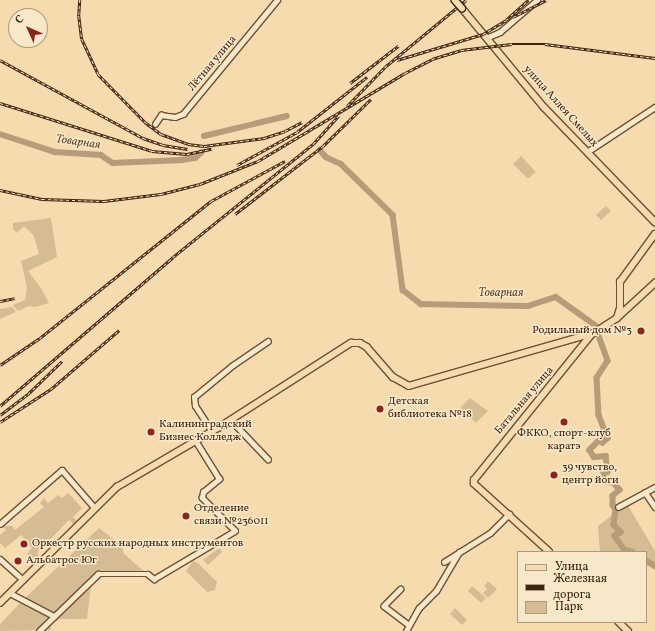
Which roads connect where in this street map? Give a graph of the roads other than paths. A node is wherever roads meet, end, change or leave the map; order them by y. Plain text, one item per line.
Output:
1 (277, 0) edge
2 (455, 0) edge
3 (537, 0) edge
4 (486, 38) junction
5 (655, 107) edge
6 (155, 124) dead end
7 (586, 152) junction
8 (655, 222) edge
9 (655, 234) edge
10 (655, 284) edge
11 (623, 309) junction
12 (593, 334) junction
13 (578, 339) junction
14 (268, 341) dead end
15 (583, 347) junction
16 (232, 420) junction
17 (212, 432) junction
18 (198, 440) junction
19 (268, 459) dead end
20 (655, 487) edge
21 (645, 492) junction
22 (618, 507) dead end
23 (655, 507) edge
24 (95, 508) junction
25 (509, 514) junction
26 (0, 524) edge
27 (549, 551) edge
28 (459, 552) junction
29 (0, 558) edge
30 (444, 562) dead end
31 (24, 580) junction
32 (400, 589) dead end
33 (10, 593) junction
34 (1, 601) edge
35 (54, 616) junction
36 (620, 623) edge
37 (409, 625) junction
38 (39, 631) edge
39 (406, 631) edge
40 (628, 631) edge

1 - 6 street, Лётная улица
2 - 4 main road, улица Аллея Смелых, bridge
3 - 4 street
4 - 7 main road, улица Аллея Смелых
5 - 7 street
7 - 8 main road, улица Аллея Смелых
9 - 11 main road
10 - 11 main road
11 - 12 main road
12 - 13 main road
12 - 15 main road, Батальная улица
13 - 15 main road
13 - 16 main road
14 - 17 street
15 - 25 main road, Батальная улица
16 - 17 main road
16 - 19 street
17 - 18 main road
18 - 24 main road
18 - 35 street
20 - 21 street
21 - 22 street
21 - 23 street
24 - 26 street
24 - 31 main road
25 - 27 main road
25 - 28 street
28 - 30 street
28 - 37 street
29 - 31 street
31 - 33 main road
32 - 37 street
33 - 34 main road
33 - 35 street
35 - 38 street
36 - 40 main road
37 - 39 street

